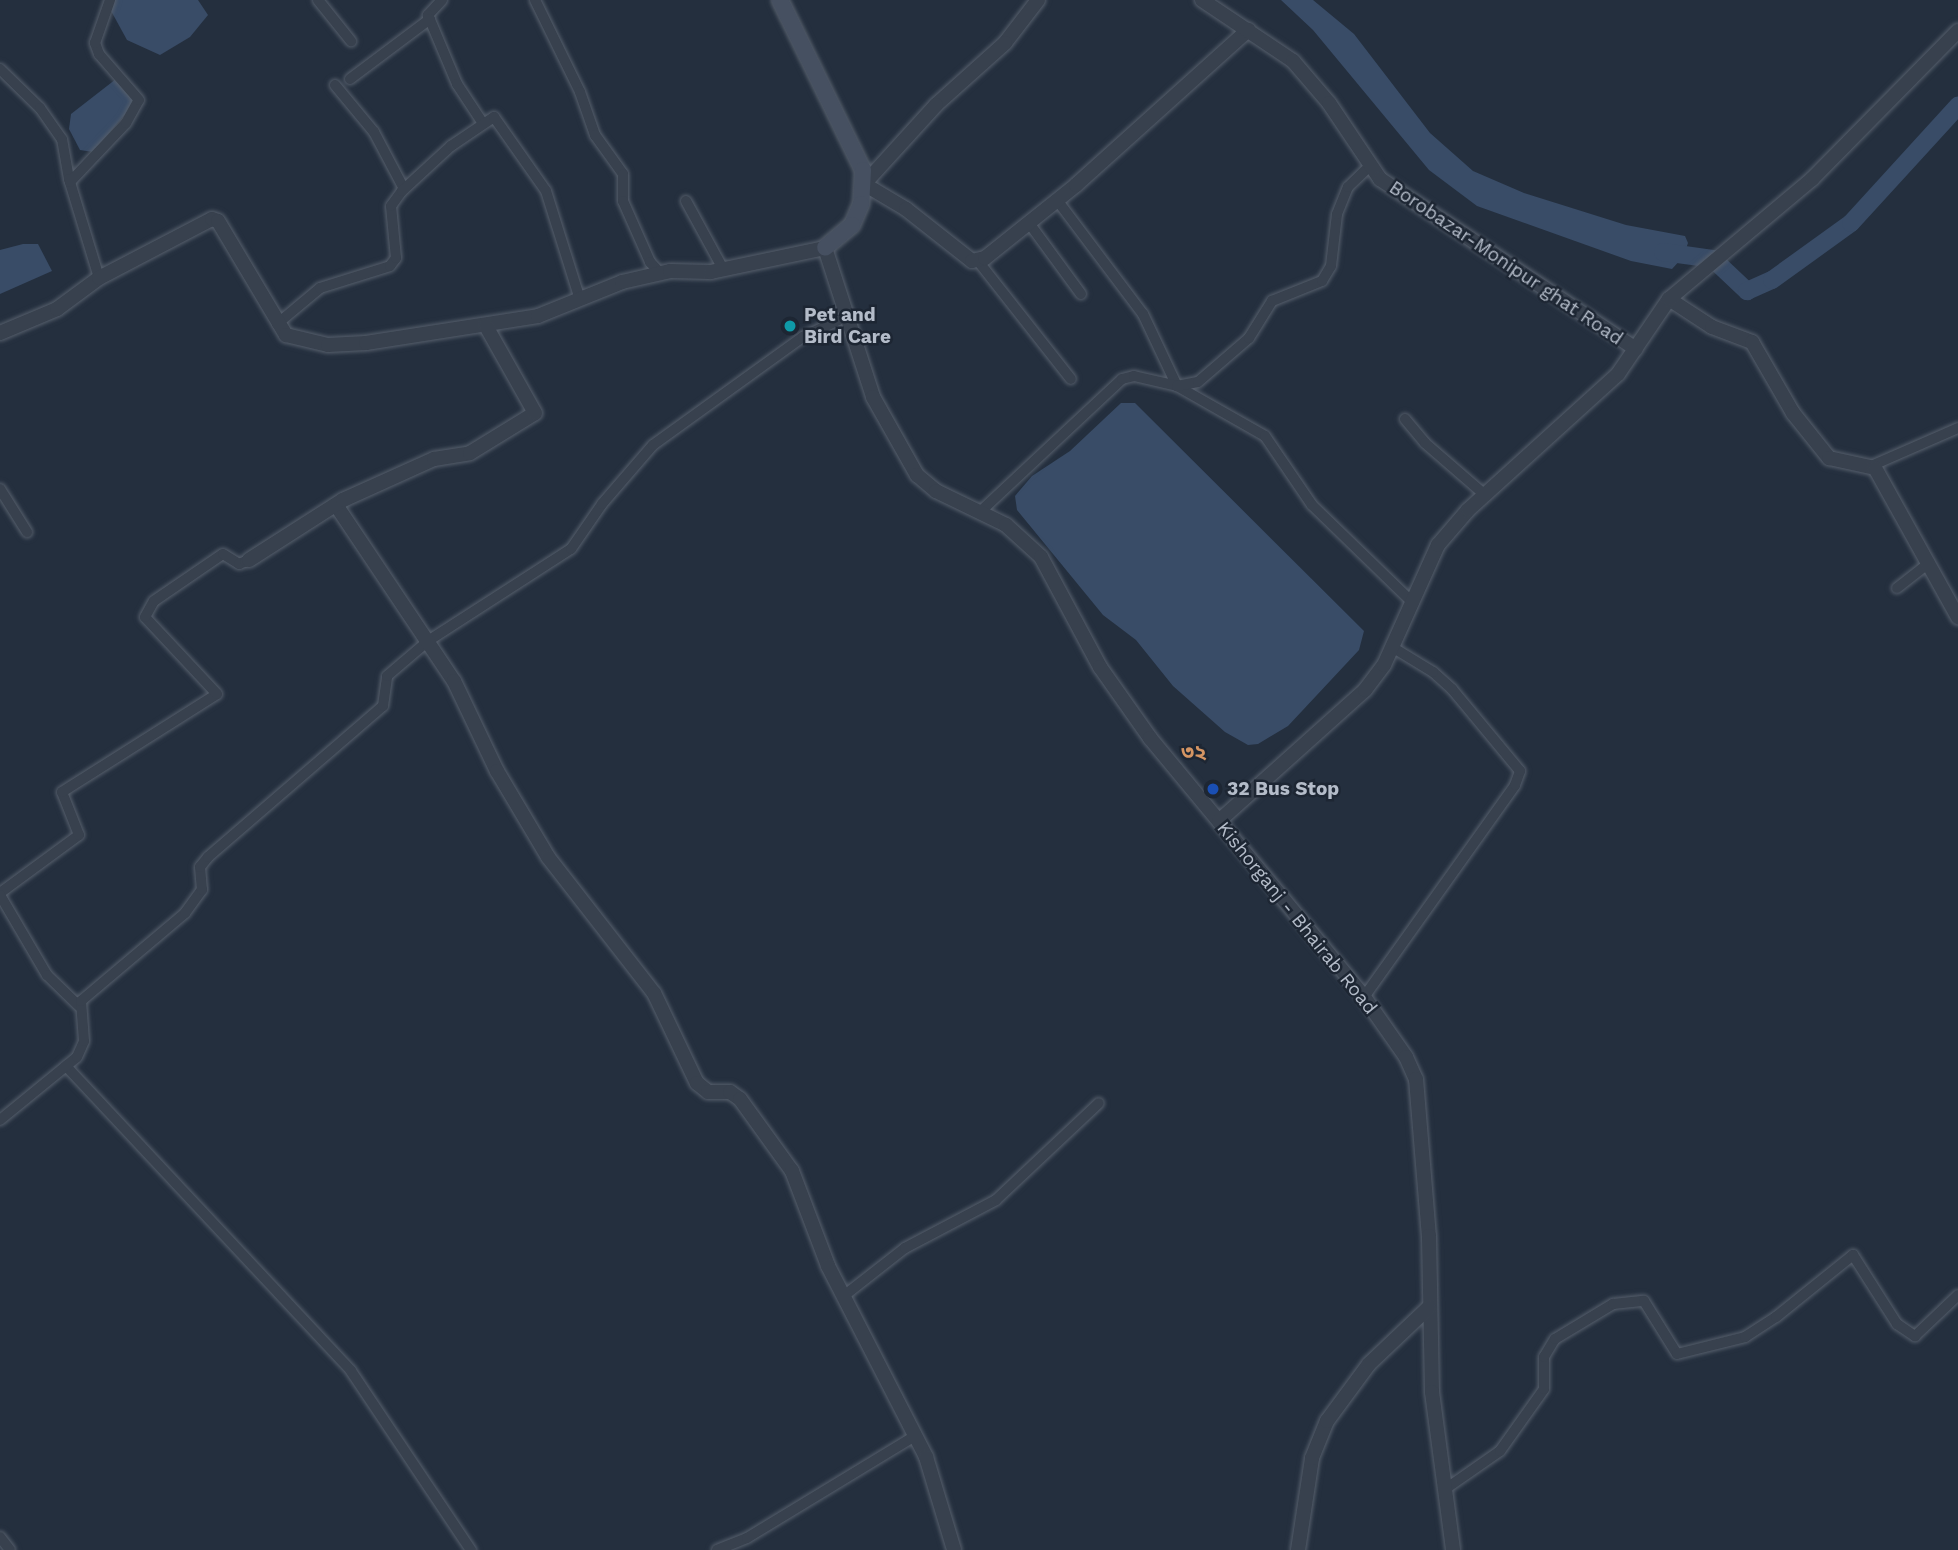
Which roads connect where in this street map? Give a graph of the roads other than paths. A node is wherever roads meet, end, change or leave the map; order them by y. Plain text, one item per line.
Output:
1 (110, 0) edge
2 (318, 0) edge
3 (442, 0) edge
4 (535, 0) edge
5 (780, 0) edge
6 (1038, 0) edge
7 (1202, 0) edge
8 (430, 19) junction
9 (1248, 30) junction
10 (1958, 31) edge
11 (351, 41) dead end
12 (0, 69) edge
13 (350, 79) dead end
14 (335, 85) dead end
15 (482, 122) junction
16 (1369, 167) junction
17 (70, 182) junction
18 (864, 184) junction
19 (404, 190) junction
20 (1057, 200) junction
21 (687, 201) dead end
22 (1029, 223) junction
23 (825, 248) junction
24 (978, 261) junction
25 (723, 269) junction
26 (661, 274) junction
27 (99, 278) junction
28 (1081, 294) dead end
29 (1674, 295) junction
30 (579, 296) junction
31 (845, 317) junction
32 (276, 324) junction
33 (486, 326) junction
34 (0, 333) edge
35 (1636, 349) junction
36 (1071, 379) dead end
37 (1177, 386) junction
38 (1405, 419) dead end
39 (1958, 428) edge
40 (1871, 466) junction
41 (0, 489) edge
42 (1485, 495) junction
43 (335, 505) junction
44 (981, 510) junction
45 (27, 531) dead end
46 (247, 561) joint
47 (1929, 563) junction
48 (1897, 588) dead end
49 (1413, 603) junction
50 (1958, 617) edge
51 (428, 641) junction
52 (1392, 647) junction
53 (1219, 821) junction
54 (0, 894) edge
55 (1364, 997) junction
56 (79, 1006) junction
57 (66, 1066) junction
58 (1099, 1103) dead end
59 (0, 1120) edge
60 (845, 1295) junction
61 (1958, 1295) edge
62 (1429, 1307) junction
63 (915, 1436) junction
64 (1444, 1490) junction
65 (0, 1537) edge
66 (10, 1550) edge
67 (471, 1550) edge
68 (717, 1550) edge
69 (954, 1550) edge
70 (1298, 1550) edge
71 (1452, 1550) edge

1 - 17 street
2 - 11 street
3 - 8 street
4 - 26 street
5 - 18 main road
6 - 18 street
7 - 9 street, Borobazar-Monipur ghat Road
8 - 13 street
8 - 15 street
9 - 16 street, Borobazar-Monipur ghat Road
9 - 20 street
10 - 29 street
12 - 17 street
14 - 19 street
15 - 19 street
15 - 30 street
16 - 35 street, Borobazar-Monipur ghat Road
16 - 37 street
17 - 27 street
18 - 23 main road
18 - 24 street
19 - 32 street
20 - 22 street
20 - 37 street
21 - 25 street
22 - 24 street
22 - 28 street
23 - 25 street
23 - 31 street, Kishorganj - Bhairab Road
24 - 36 street
25 - 26 street
26 - 30 street
27 - 32 street
27 - 34 street
29 - 35 street
29 - 40 street
30 - 33 street
31 - 44 street, Kishorganj - Bhairab Road
31 - 51 street
32 - 33 street
33 - 43 street
35 - 42 street
37 - 44 street
37 - 49 street
38 - 42 street
39 - 40 street
40 - 47 street
41 - 45 street
42 - 49 street
43 - 46 street
43 - 51 street
44 - 53 street, Kishorganj - Bhairab Road
46 - 54 street
47 - 48 street
47 - 50 street
49 - 52 street
51 - 56 street
51 - 60 street
52 - 53 street
52 - 55 street
53 - 55 street, Kishorganj - Bhairab Road
54 - 56 street
55 - 62 street, Kishorganj - Bhairab Road
56 - 57 street
57 - 59 street
57 - 67 street
58 - 60 street
60 - 63 street
61 - 64 street
62 - 64 street, Kishorganj - Bhairab Road
62 - 70 street
63 - 68 street
63 - 69 street
64 - 71 street, Kishorganj - Bhairab Road
65 - 66 street

